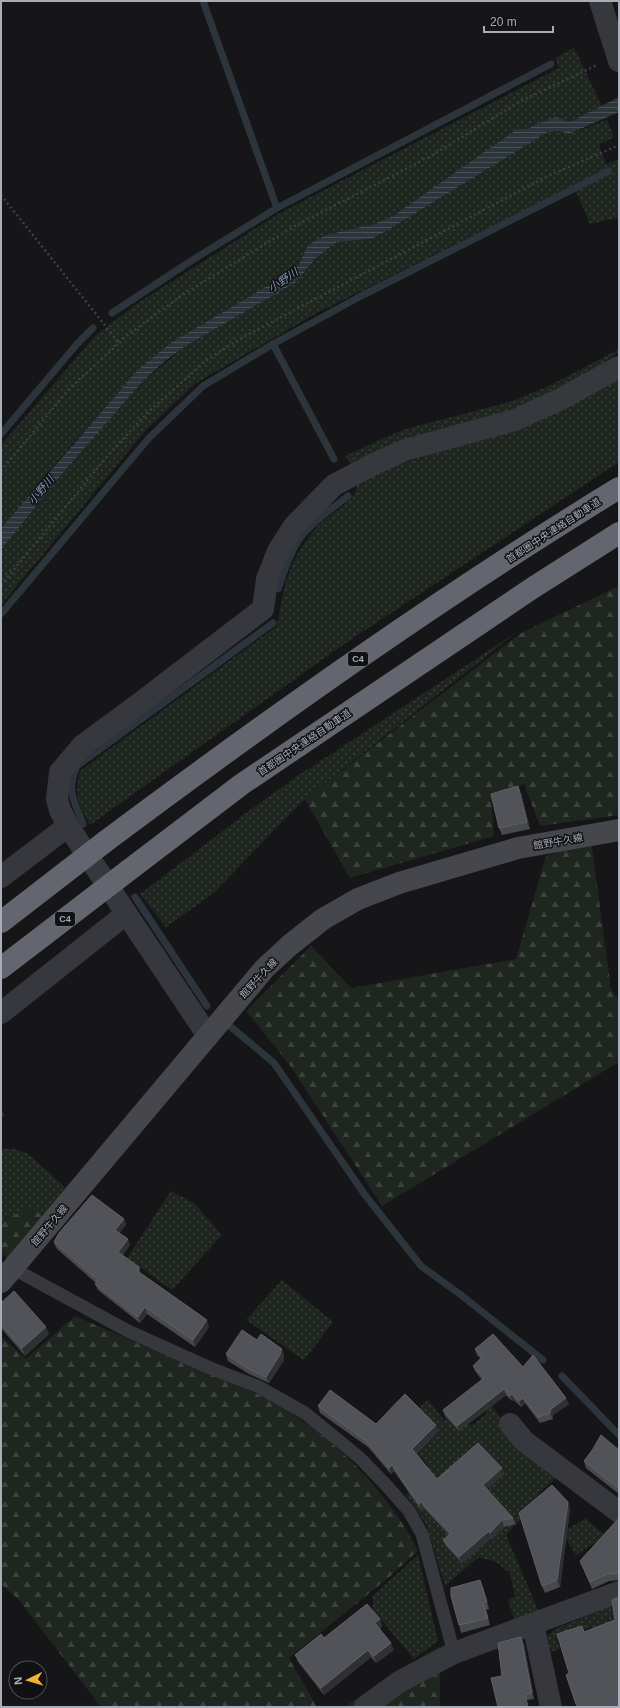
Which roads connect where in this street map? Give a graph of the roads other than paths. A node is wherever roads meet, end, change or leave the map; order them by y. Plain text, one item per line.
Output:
1 (600, 1) edge
2 (618, 58) edge
3 (619, 367) edge
4 (619, 488) edge
5 (619, 533) edge
6 (68, 826) junction
7 (619, 830) edge
8 (1, 877) edge
9 (126, 914) junction
10 (1, 922) edge
11 (1, 968) edge
12 (1, 1013) edge
13 (208, 1036) junction
14 (7, 1275) edge
15 (510, 1424) dead end
16 (619, 1512) edge
17 (619, 1592) edge
18 (533, 1624) junction
19 (454, 1653) junction
20 (365, 1707) edge
21 (551, 1707) edge

1 - 2 street
3 - 6 street
4 - 10 highway, 首都圏中央連絡自動車道 / C4, bridge
5 - 11 highway, 首都圏中央連絡自動車道 / C4, bridge
6 - 8 street
6 - 9 street
7 - 13 main road, 館野牛久線
9 - 12 street
9 - 13 street
13 - 14 main road, 館野牛久線
14 - 19 lane
15 - 16 street
17 - 18 street
18 - 19 street
18 - 21 street
19 - 20 street

